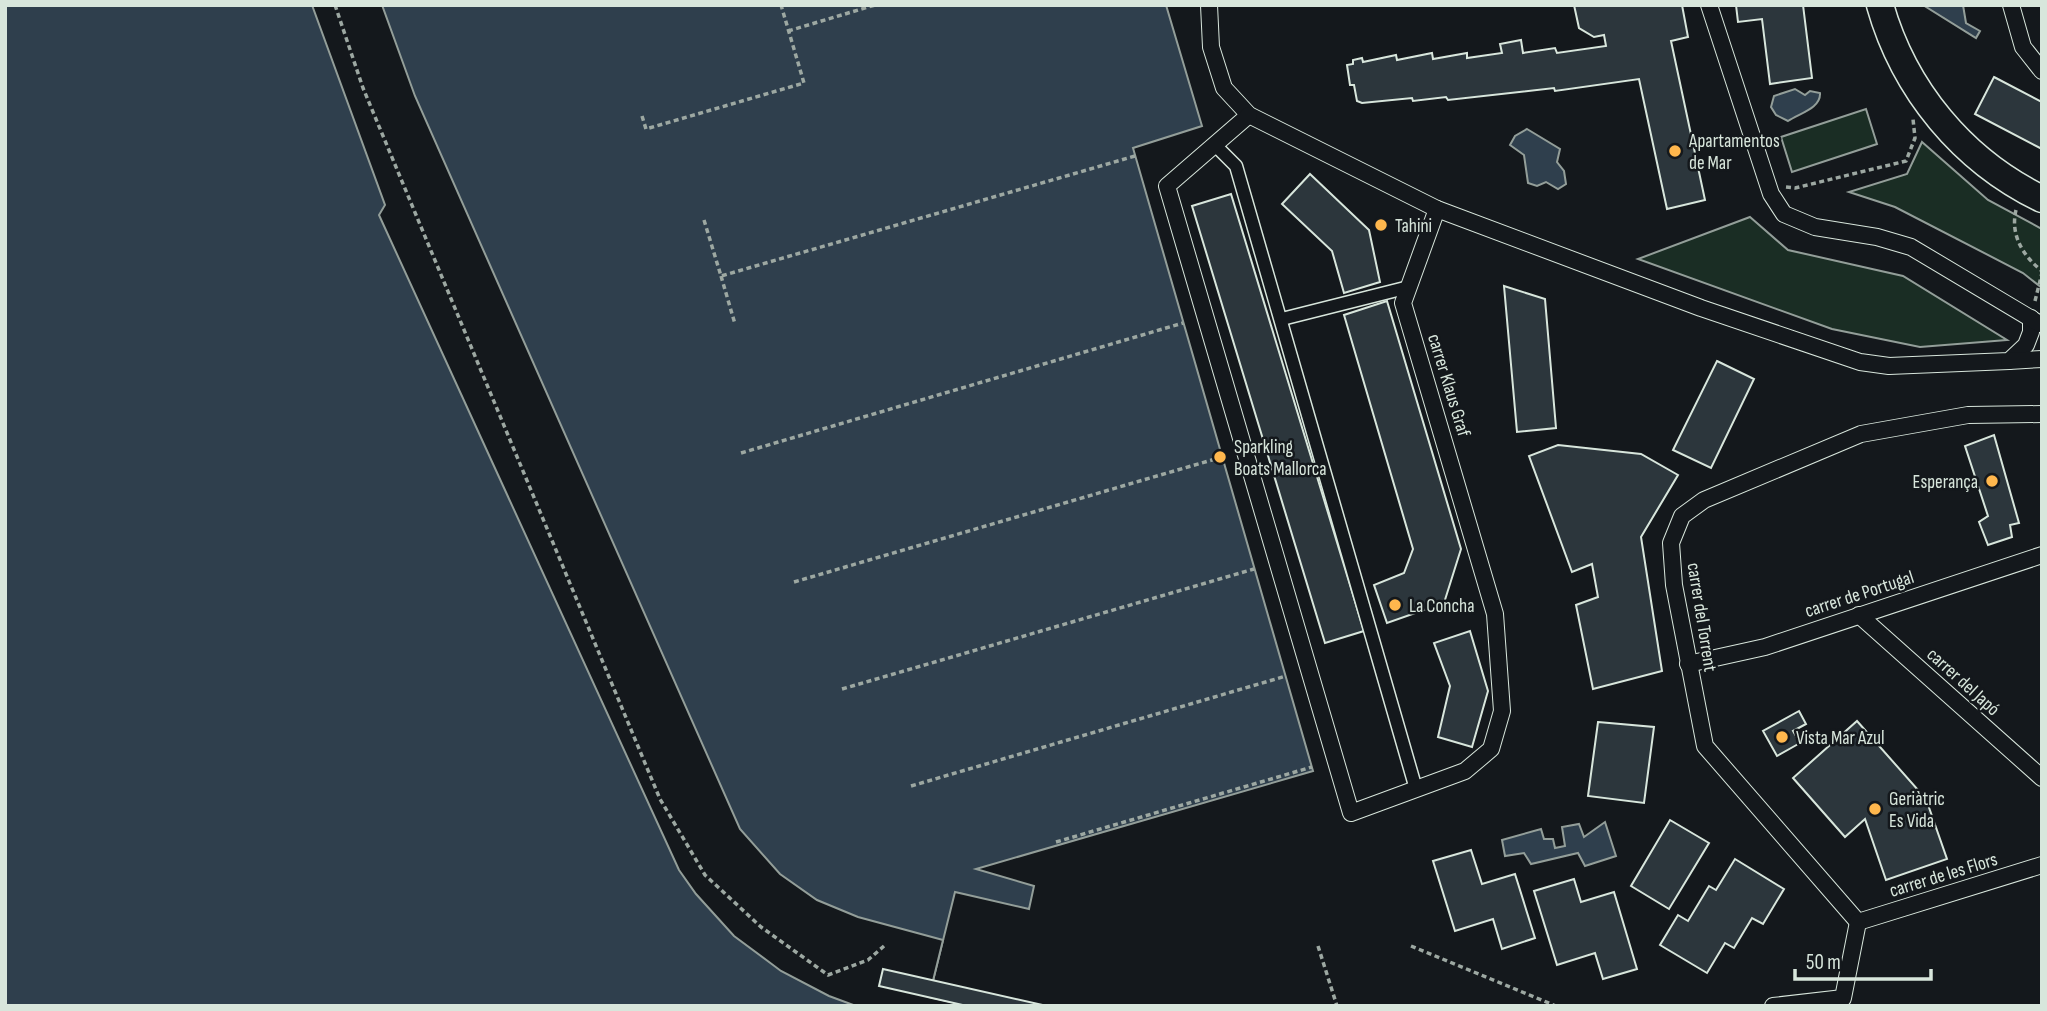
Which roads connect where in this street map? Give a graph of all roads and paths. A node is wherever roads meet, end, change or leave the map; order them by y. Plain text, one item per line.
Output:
1 (335, 5) edge
2 (781, 5) edge
3 (875, 5) edge
4 (1209, 5) edge
5 (1709, 5) edge
6 (1880, 5) edge
7 (2011, 5) edge
8 (788, 31) junction
9 (2042, 71) edge
10 (1912, 110) dead end
11 (1249, 115) junction
12 (642, 116) dead end
13 (1214, 144) junction
14 (1135, 156) dead end
15 (1771, 194) junction
16 (2030, 202) edge
17 (1437, 209) junction
18 (704, 220) dead end
19 (2042, 272) edge
20 (721, 276) junction
21 (1409, 287) junction
22 (1282, 318) junction
23 (2036, 322) edge
24 (1183, 323) dead end
25 (734, 324) dead end
26 (2042, 359) edge
27 (2009, 361) junction
28 (2042, 414) edge
29 (741, 453) dead end
30 (1222, 457) dead end
31 (2042, 555) edge
32 (1254, 569) dead end
33 (794, 582) dead end
34 (1859, 615) junction
35 (1688, 664) junction
36 (1286, 676) dead end
37 (842, 689) dead end
38 (1312, 767) dead end
39 (2042, 778) edge
40 (911, 786) dead end
41 (1416, 789) junction
42 (1056, 842) dead end
43 (2042, 865) edge
44 (1857, 922) junction
45 (884, 946) dead end
46 (1318, 946) dead end
47 (1411, 946) dead end
48 (1814, 1004) edge
49 (1337, 1006) edge
50 (1556, 1006) edge
51 (1773, 1006) edge

1 - 45 path
2 - 8 path
3 - 8 path
4 - 11 street
5 - 15 street
6 - 16 main road
7 - 9 street
8 - 12 path
10 - 15 path
11 - 13 street
11 - 17 street
13 - 22 street
13 - 41 street, carrer Klaus Graf
14 - 20 path
15 - 23 street
16 - 19 path
17 - 21 street, carrer Klaus Graf
17 - 27 street
18 - 20 path
19 - 23 path
20 - 25 path
21 - 22 street
21 - 41 street, carrer Klaus Graf
22 - 41 street
23 - 27 street
24 - 29 path
26 - 27 street
28 - 35 street, carrer del Torrent
30 - 33 path
31 - 34 street, carrer de Portugal
32 - 37 path
34 - 35 street, carrer de Portugal
34 - 39 street, carrer del Japó
35 - 44 street, carrer del Torrent
36 - 40 path
38 - 42 path
43 - 44 street, carrer de les Flors
44 - 48 street
46 - 49 path
47 - 50 path
48 - 51 street

